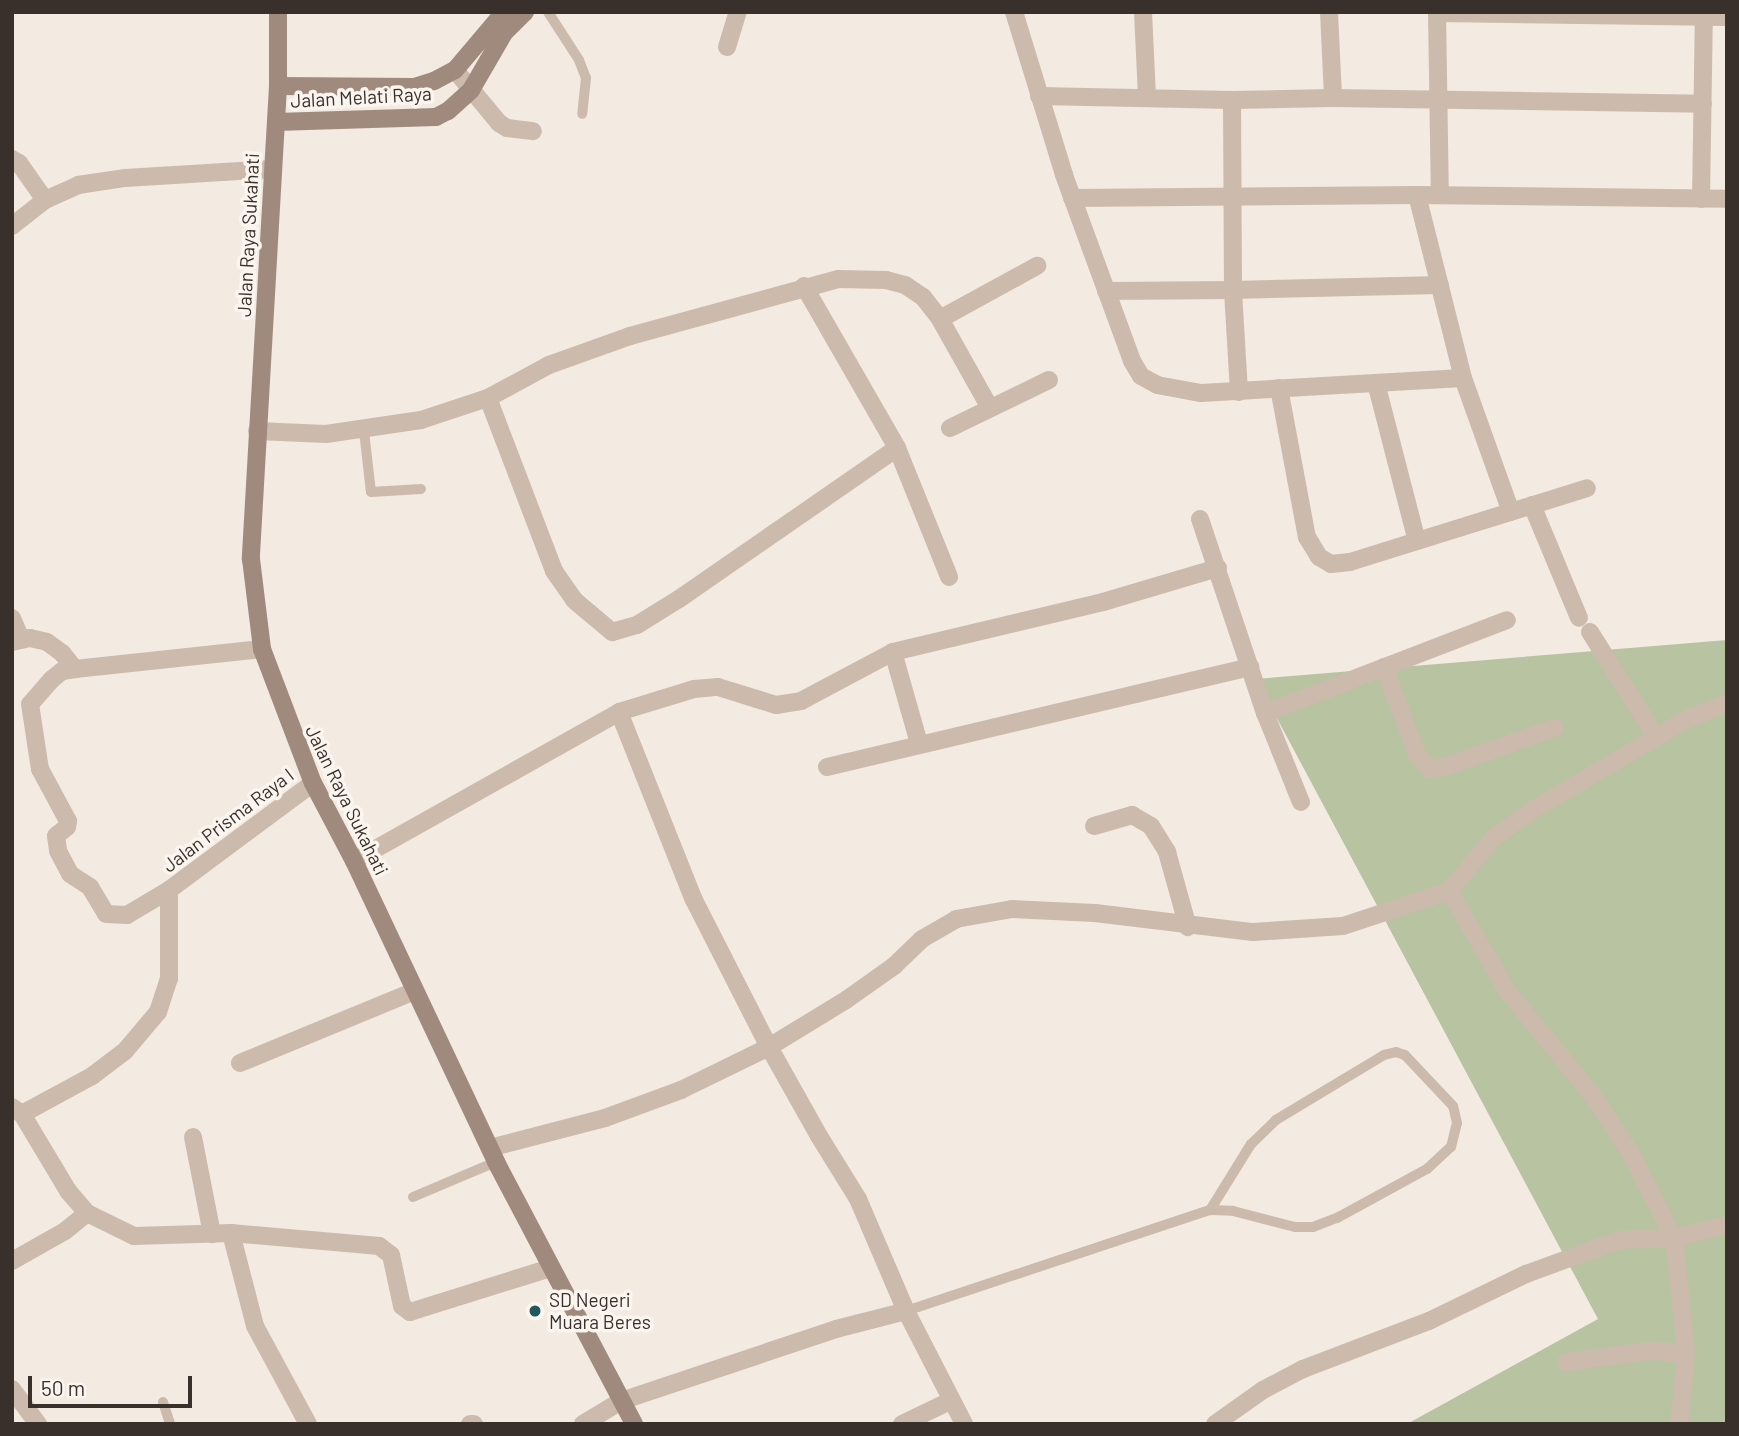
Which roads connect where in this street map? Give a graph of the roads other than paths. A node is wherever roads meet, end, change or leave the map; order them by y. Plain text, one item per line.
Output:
1 (278, 12) edge
2 (504, 12) edge
3 (525, 12) edge
4 (548, 12) edge
5 (738, 12) edge
6 (1014, 12) edge
7 (1143, 12) edge
8 (1329, 12) edge
9 (1437, 13) edge
10 (1704, 15) edge
11 (1727, 17) edge
12 (727, 47) dead end
13 (455, 70) junction
14 (278, 86) junction
15 (471, 90) junction
16 (1039, 96) junction
17 (1147, 97) junction
18 (1333, 98) junction
19 (1232, 100) junction
20 (1437, 102) junction
21 (1703, 104) junction
22 (582, 114) dead end
23 (276, 122) junction
24 (533, 131) dead end
25 (12, 159) edge
26 (273, 169) junction
27 (1417, 194) junction
28 (1234, 195) junction
29 (1440, 195) junction
30 (1072, 198) junction
31 (1701, 199) junction
32 (1727, 199) edge
33 (45, 200) junction
34 (12, 226) edge
35 (1037, 266) dead end
36 (1440, 285) junction
37 (804, 286) junction
38 (1233, 290) junction
39 (1106, 292) junction
40 (940, 319) junction
41 (1463, 378) junction
42 (1049, 380) dead end
43 (1376, 383) junction
44 (1279, 388) junction
45 (1239, 392) junction
46 (488, 398) junction
47 (990, 408) junction
48 (950, 428) dead end
49 (364, 431) junction
50 (257, 432) junction
51 (897, 448) junction
52 (1587, 488) dead end
53 (421, 489) dead end
54 (1532, 505) junction
55 (1511, 512) junction
56 (1200, 519) dead end
57 (1417, 541) junction
58 (1218, 569) junction
59 (949, 577) dead end
60 (12, 618) edge
61 (1507, 620) dead end
62 (17, 640) edge
63 (262, 649) junction
64 (893, 652) junction
65 (1250, 667) junction
66 (1384, 667) junction
67 (75, 668) junction
68 (1727, 703) edge
69 (619, 712) junction
70 (1265, 712) junction
71 (1555, 728) dead end
72 (1656, 737) junction
73 (919, 743) junction
74 (827, 767) dead end
75 (313, 783) junction
76 (1301, 802) dead end
77 (1094, 826) dead end
78 (354, 860) junction
79 (169, 890) junction
80 (1449, 891) junction
81 (1188, 927) junction
82 (415, 991) junction
83 (769, 1047) junction
84 (240, 1063) dead end
85 (17, 1110) edge
86 (193, 1137) dead end
87 (493, 1155) junction
88 (413, 1197) dead end
89 (1210, 1210) junction
90 (87, 1213) junction
91 (1727, 1225) edge
92 (231, 1233) junction
93 (212, 1234) junction
94 (1674, 1238) junction
95 (12, 1261) edge
96 (550, 1268) junction
97 (906, 1311) junction
98 (1686, 1353) junction
99 (1566, 1362) dead end
100 (12, 1389) edge
101 (621, 1401) junction
102 (950, 1401) junction
103 (163, 1402) dead end
104 (38, 1424) edge
105 (170, 1424) edge
106 (308, 1424) edge
107 (583, 1424) edge
108 (634, 1424) edge
109 (902, 1424) edge
110 (964, 1424) edge
111 (1215, 1424) edge
112 (1679, 1424) edge

1 - 14 main road, Jalan Raya Sukahati
2 - 13 main road, Jalan Melati Raya
3 - 15 main road, Jalan Melati Raya
4 - 22 lane
5 - 12 street
6 - 16 street
7 - 17 street
8 - 18 street
9 - 10 street
9 - 20 street
10 - 11 street
10 - 21 street
13 - 14 main road, Jalan Melati Raya
13 - 15 street
14 - 23 main road, Jalan Raya Sukahati
15 - 23 main road, Jalan Melati Raya
15 - 24 street
16 - 17 street
16 - 30 street
17 - 19 street
18 - 19 street
18 - 20 street
19 - 28 street
20 - 21 street
20 - 29 street
21 - 31 street
23 - 26 main road, Jalan Raya Sukahati
25 - 33 street
26 - 33 street
26 - 50 main road, Jalan Raya Sukahati
27 - 28 street
27 - 29 street
27 - 36 street
28 - 30 street
28 - 38 street
29 - 31 street
30 - 39 street
31 - 32 street
33 - 34 street
35 - 40 street
36 - 38 street
36 - 41 street
37 - 40 street
37 - 46 street
37 - 51 street
38 - 39 street
38 - 45 street
39 - 45 street
40 - 47 street
41 - 43 street
41 - 55 street
42 - 47 street
43 - 44 street
43 - 57 street
44 - 45 street
44 - 57 street
46 - 49 street
46 - 51 street
47 - 48 street
49 - 50 street
49 - 53 lane
50 - 63 main road, Jalan Raya Sukahati
51 - 59 street
52 - 54 street
54 - 55 street
54 - 72 street
55 - 57 street
56 - 58 street
58 - 64 street
58 - 65 street
60 - 62 street
61 - 66 street
62 - 67 street
63 - 67 street
63 - 75 main road, Jalan Raya Sukahati
64 - 69 street
64 - 73 street
65 - 70 street
65 - 73 street
66 - 70 street
66 - 71 street
67 - 79 street
68 - 72 street
69 - 78 street
69 - 83 street
70 - 76 street
72 - 80 street
73 - 74 street
75 - 78 main road, Jalan Raya Sukahati
75 - 79 street, Jalan Prisma Raya I
77 - 81 street
78 - 82 main road, Jalan Raya Sukahati
79 - 85 street, Jalan Prisma Raya I
80 - 81 street
80 - 94 street
81 - 83 street
82 - 84 street
82 - 87 main road, Jalan Raya Sukahati
83 - 87 street
83 - 97 street
85 - 90 street
86 - 93 street
87 - 88 lane
87 - 96 main road, Jalan Raya Sukahati
89 - 89 lane
89 - 97 lane
90 - 93 street
90 - 95 street
91 - 94 street
92 - 93 street
92 - 96 street
92 - 106 street
94 - 98 street
94 - 111 street
96 - 101 main road, Jalan Raya Sukahati
97 - 101 street
97 - 102 street
98 - 99 street
98 - 112 street
100 - 104 street
101 - 107 street
101 - 108 main road, Jalan Raya Sukahati
102 - 109 street
102 - 110 street
103 - 105 lane

